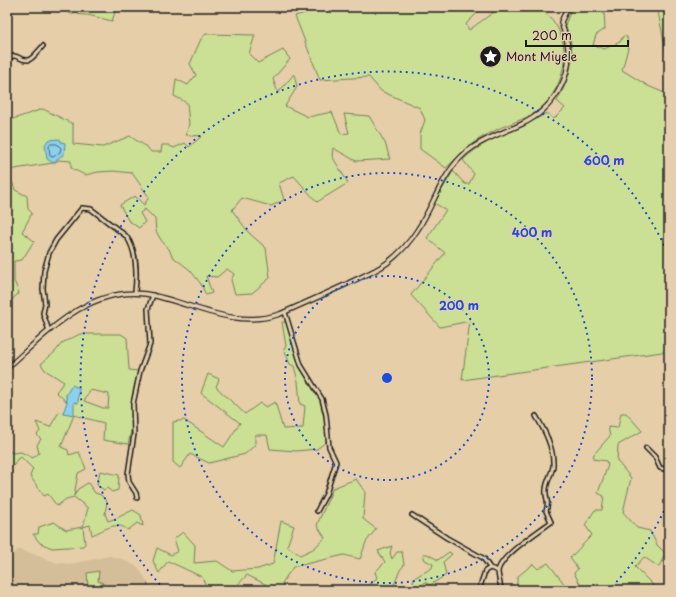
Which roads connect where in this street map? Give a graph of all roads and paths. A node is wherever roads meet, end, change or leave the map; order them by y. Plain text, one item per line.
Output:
1 (568, 7) edge
2 (43, 46) dead end
3 (7, 61) edge
4 (135, 292) junction
5 (153, 295) junction
6 (285, 312) junction
7 (49, 331) junction
8 (7, 368) edge
9 (536, 416) dead end
10 (646, 448) dead end
11 (669, 470) edge
12 (137, 498) dead end
13 (317, 511) dead end
14 (412, 515) dead end
15 (490, 568) junction
16 (498, 571) junction
17 (479, 590) edge
18 (502, 590) edge

1 - 6 street
2 - 3 street
4 - 5 street
4 - 7 street
4 - 7 street
5 - 6 street
5 - 12 street
6 - 13 street
7 - 8 street
9 - 16 street
10 - 11 street
14 - 15 street
15 - 16 street
15 - 17 street
16 - 18 street

